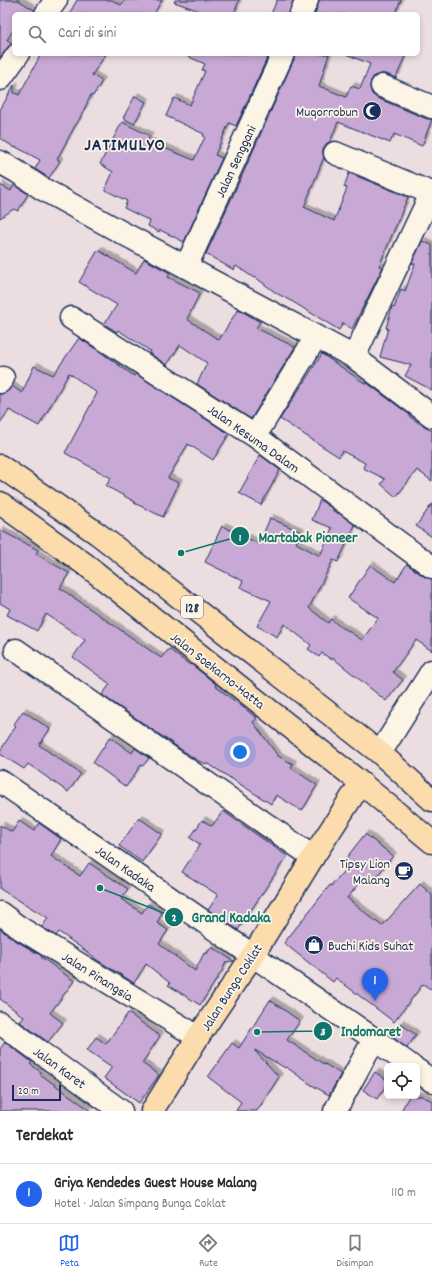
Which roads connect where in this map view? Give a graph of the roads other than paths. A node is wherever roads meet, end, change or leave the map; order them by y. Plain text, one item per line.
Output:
1 (56, 0) edge
2 (307, 0) edge
3 (47, 12) edge
4 (302, 12) edge
5 (17, 56) edge
6 (282, 56) edge
7 (0, 79) edge
8 (382, 86) dead end
9 (432, 107) edge
10 (335, 153) dead end
11 (0, 162) edge
12 (432, 193) edge
13 (186, 267) junction
14 (70, 318) dead end
15 (316, 337) junction
16 (354, 357) junction
17 (432, 416) edge
18 (255, 436) junction
19 (0, 466) edge
20 (0, 503) edge
21 (432, 567) edge
22 (16, 650) dead end
23 (432, 671) edge
24 (380, 753) junction
25 (0, 781) edge
26 (361, 783) junction
27 (432, 800) edge
28 (432, 842) edge
29 (313, 857) junction
30 (0, 913) edge
31 (253, 955) junction
32 (0, 1023) edge
33 (198, 1038) junction
34 (374, 1039) junction
35 (407, 1063) edge
36 (420, 1072) edge
37 (432, 1081) edge
38 (121, 1111) edge
39 (152, 1111) edge
40 (335, 1111) edge

1 - 3 street
2 - 4 street
5 - 7 street
6 - 13 street, Jalan Senggani
8 - 9 street
10 - 12 street
11 - 13 street
12 - 16 street
13 - 15 street
14 - 18 street, Jalan Kesuma Dalam
15 - 16 street
15 - 18 street
16 - 17 street
18 - 21 street, Jalan Kesuma Dalam
19 - 24 main road, 128
20 - 26 main road, Jalan Soekarno-Hatta / 128
22 - 29 street
23 - 24 street
24 - 27 main road, 128
25 - 31 street, Jalan Kadaka
26 - 28 main road, Jalan Soekarno-Hatta / 128
26 - 29 main road, Jalan Bunga Coklat
29 - 31 main road, Jalan Bunga Coklat
30 - 33 street, Jalan Pinangsia
31 - 33 main road, Jalan Bunga Coklat
31 - 34 street, Jalan Kadaka
32 - 38 street, Jalan Karet
33 - 39 main road, Jalan Bunga Coklat
34 - 35 street, Jalan Kadaka
34 - 40 street
36 - 37 street

